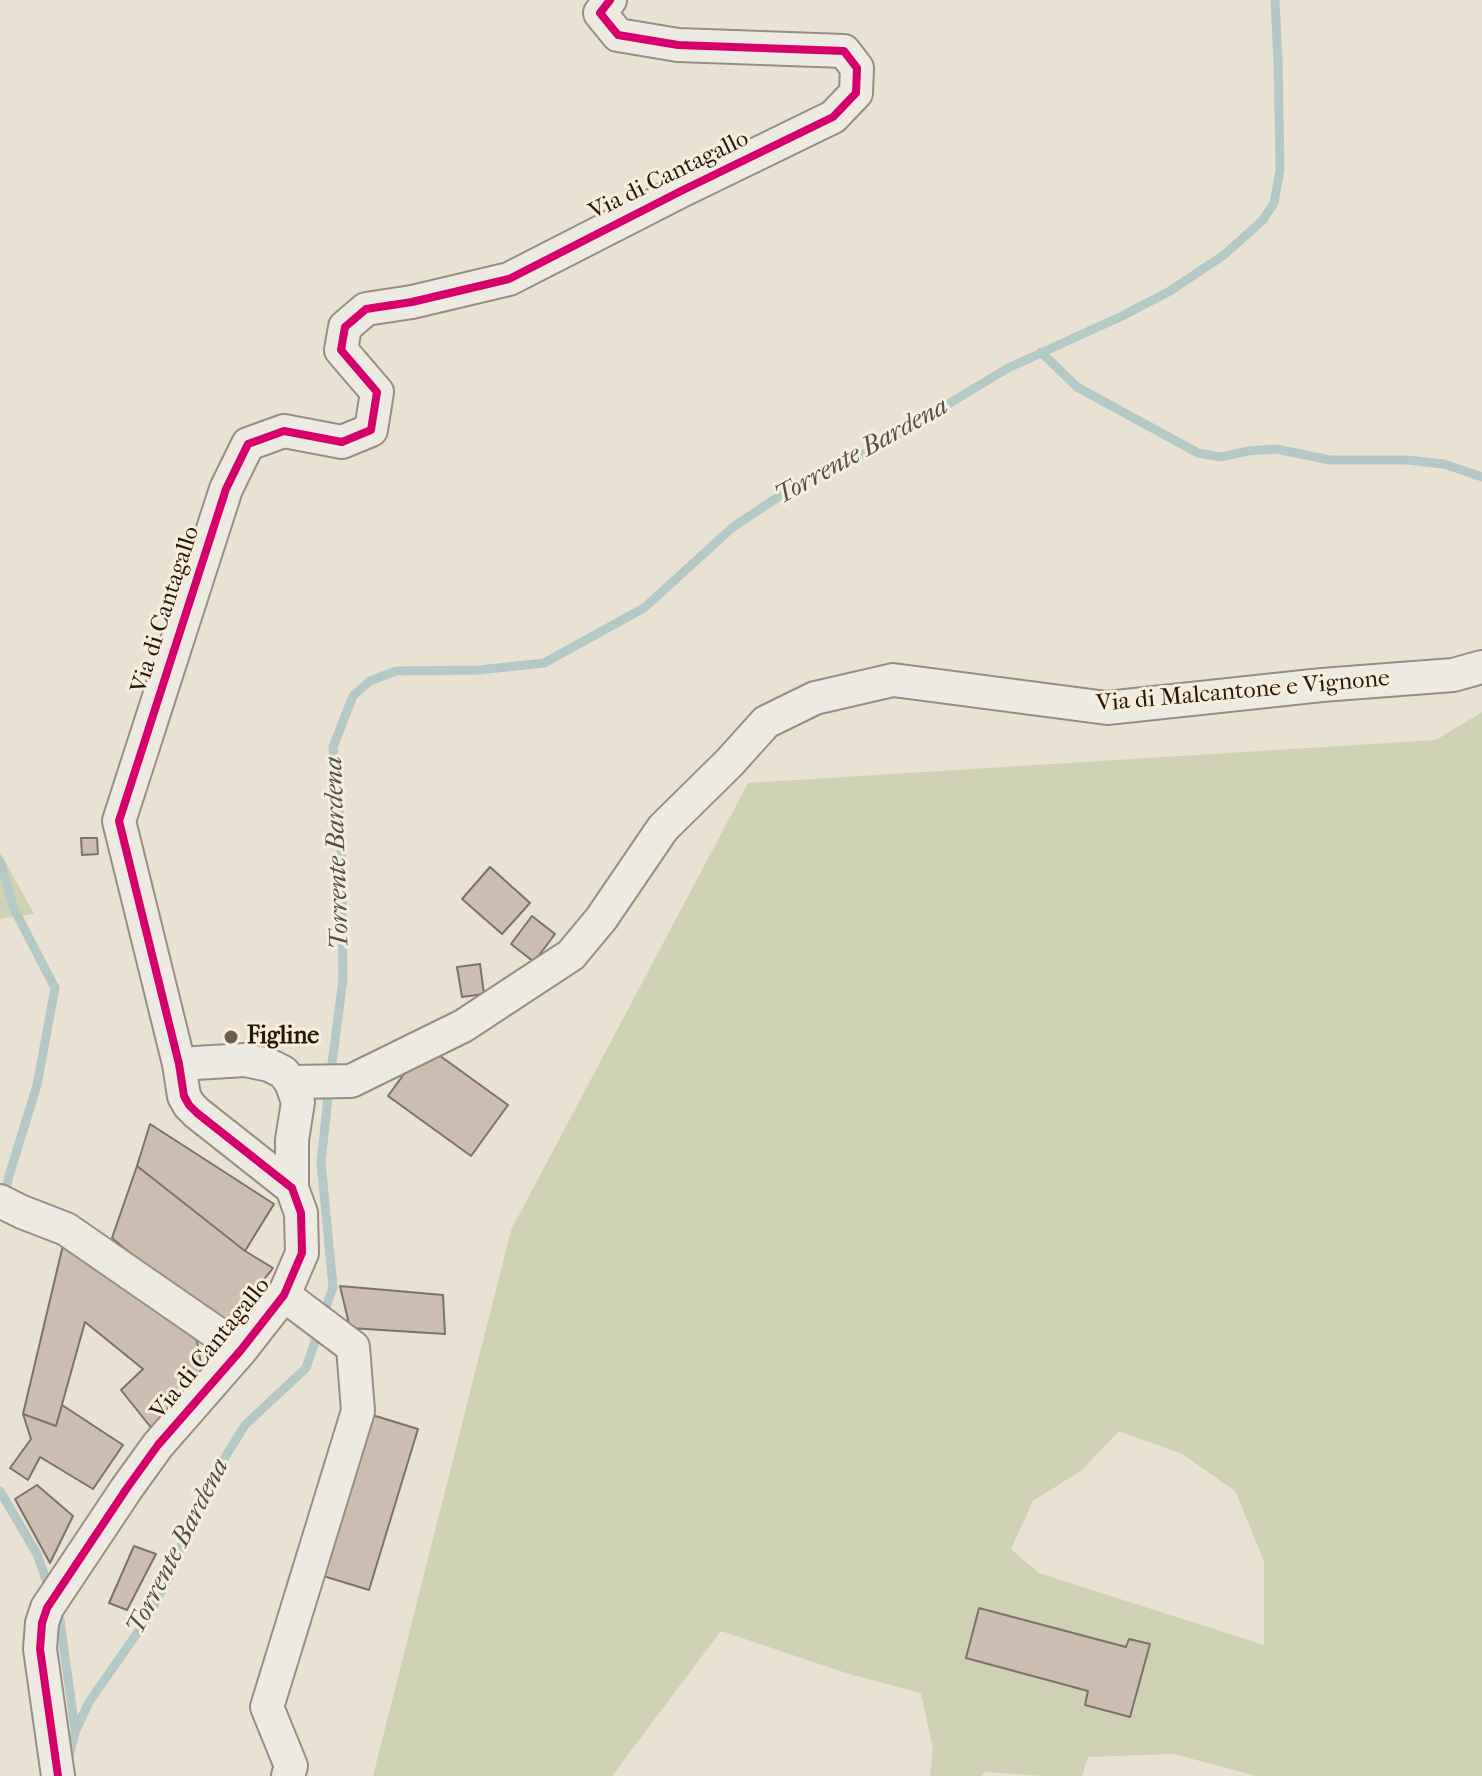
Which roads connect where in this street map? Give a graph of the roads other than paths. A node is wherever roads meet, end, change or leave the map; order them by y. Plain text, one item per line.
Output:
1 (610, 0) edge
2 (1482, 667) edge
3 (179, 1064) junction
4 (302, 1082) junction
5 (292, 1188) junction
6 (11, 1206) edge
7 (284, 1295) junction
8 (241, 1350) junction
9 (58, 1776) edge
10 (288, 1776) edge

1 - 3 street, Via di Cantagallo
2 - 4 street, Via di Malcantone e Vignone
3 - 4 street
3 - 5 street, Via di Cantagallo
4 - 5 street
5 - 7 street, Via di Cantagallo
6 - 8 street, Via di Cantagallo
7 - 8 street, Via di Cantagallo
7 - 10 street
8 - 9 street, Via di Cantagallo

